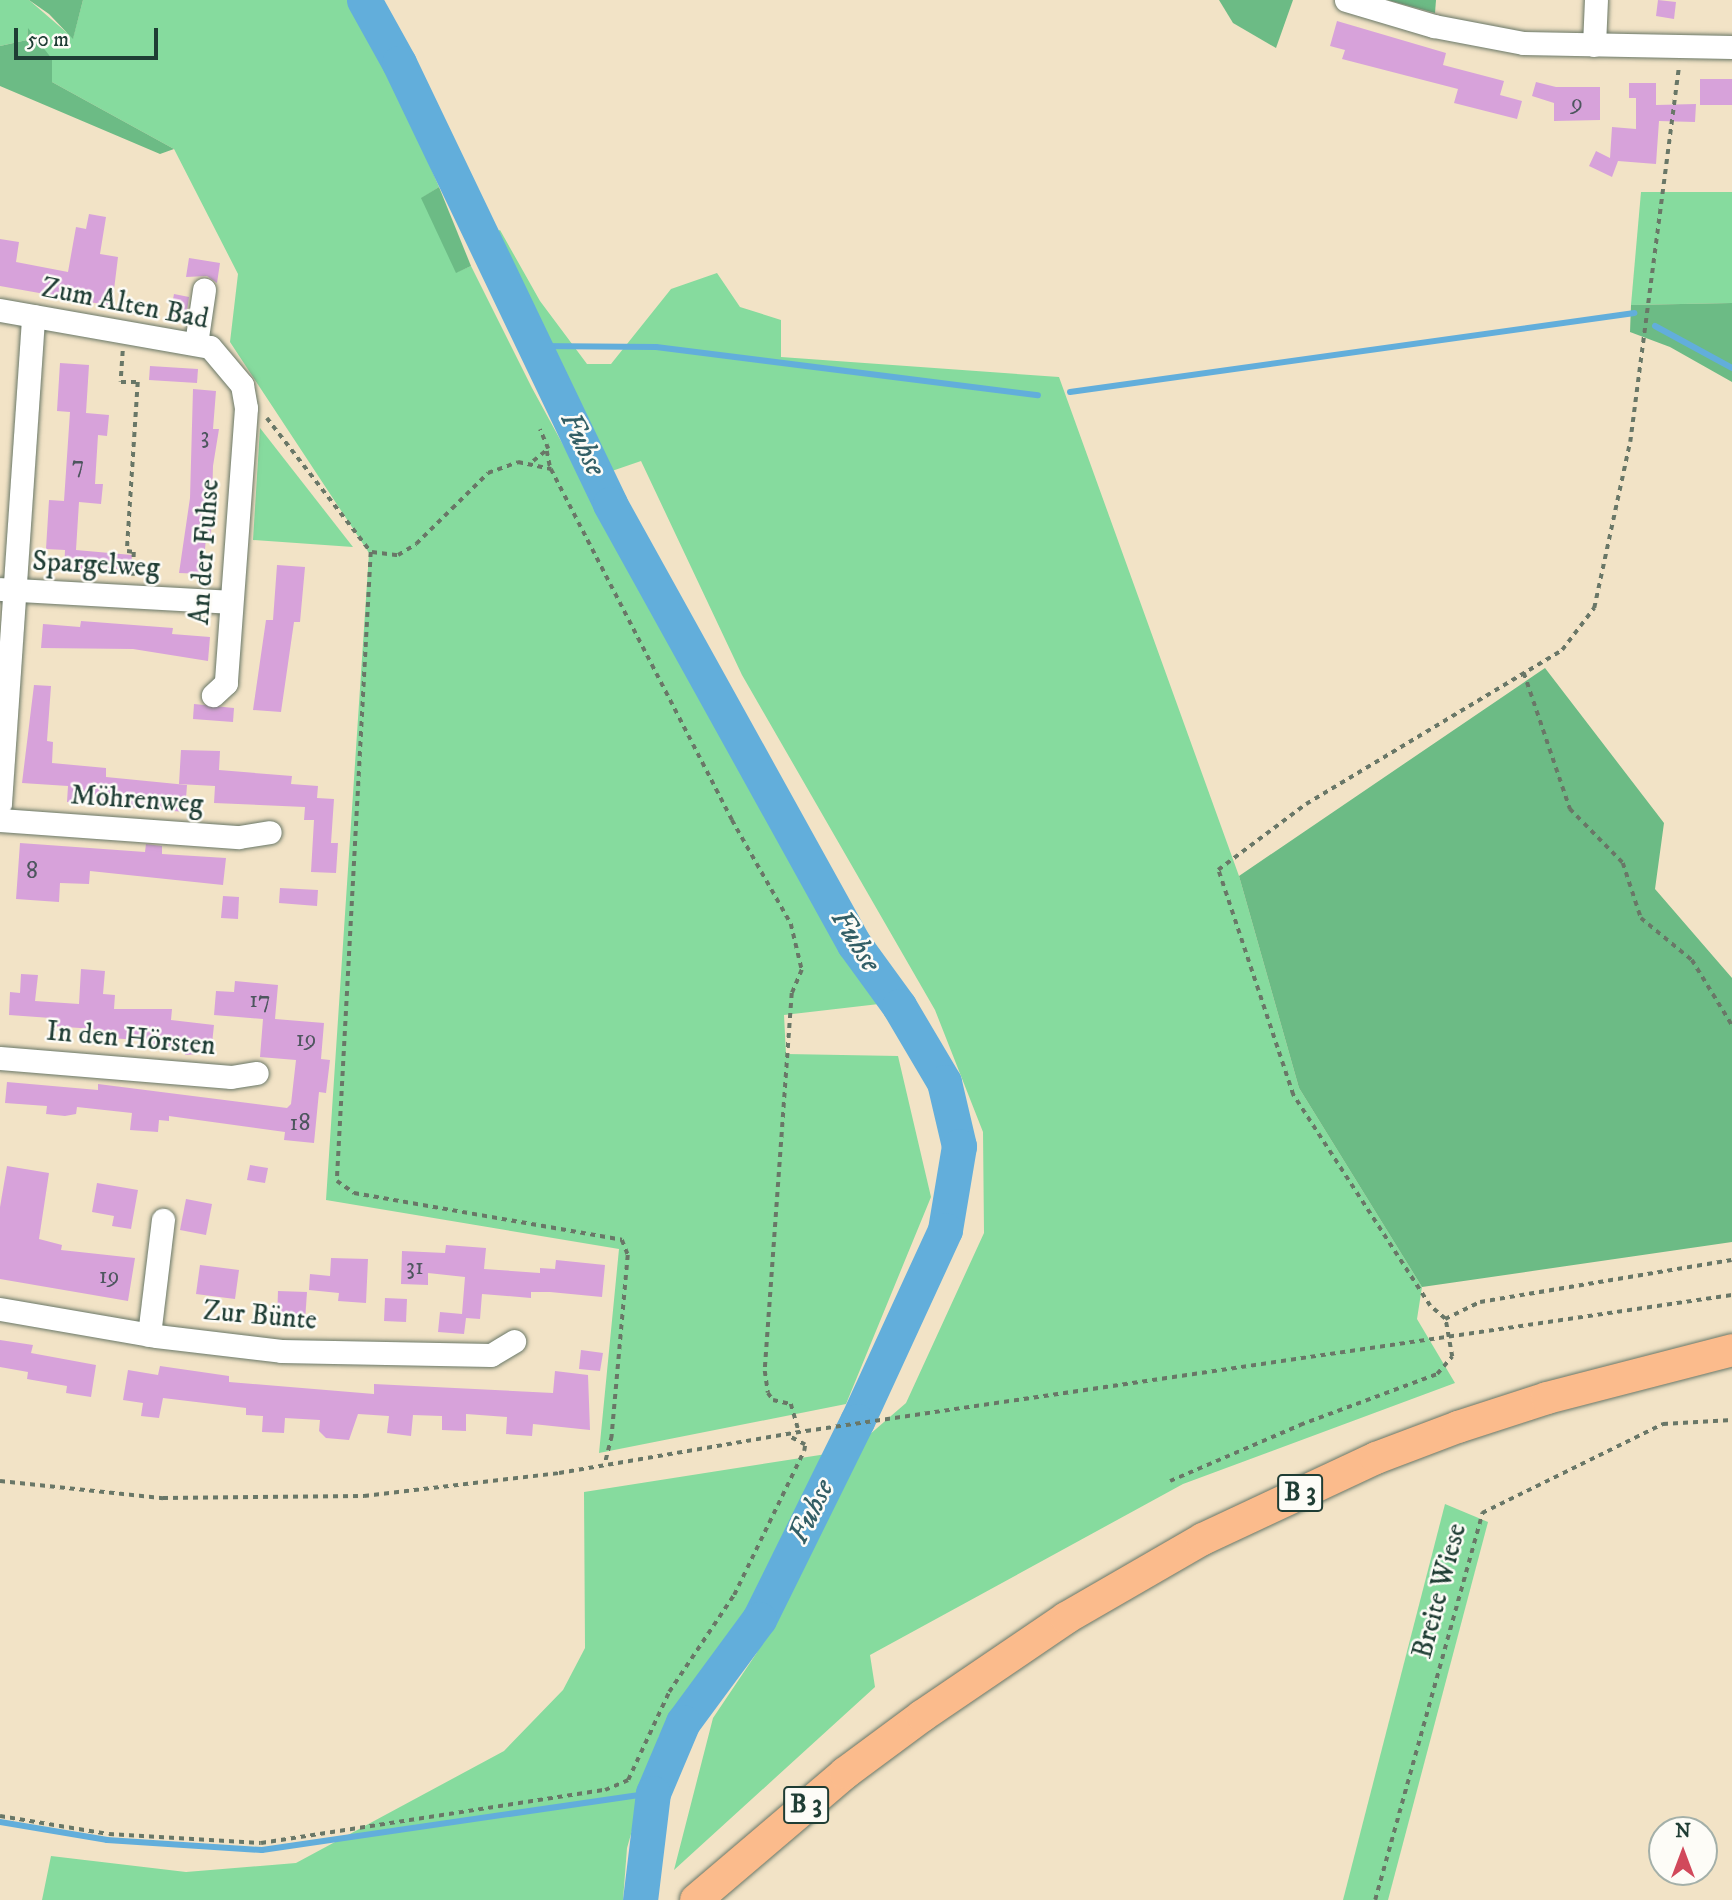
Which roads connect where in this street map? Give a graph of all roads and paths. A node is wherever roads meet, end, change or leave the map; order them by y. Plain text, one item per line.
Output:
1 (1346, 0) edge
2 (1596, 0) edge
3 (1594, 45) junction
4 (1732, 47) edge
5 (1681, 48) junction
6 (204, 290) dead end
7 (0, 310) edge
8 (33, 316) junction
9 (125, 332) junction
10 (196, 344) junction
11 (246, 408) junction
12 (540, 429) dead end
13 (547, 451) junction
14 (531, 462) junction
15 (551, 469) junction
16 (371, 552) junction
17 (7, 590) edge
18 (131, 597) junction
19 (231, 602) junction
20 (1524, 673) junction
21 (214, 695) dead end
22 (0, 803) edge
23 (0, 820) edge
24 (270, 832) dead end
25 (1732, 1025) edge
26 (0, 1058) edge
27 (257, 1073) dead end
28 (163, 1220) dead end
29 (1732, 1260) edge
30 (1732, 1294) edge
31 (0, 1309) edge
32 (1446, 1319) junction
33 (149, 1335) junction
34 (1448, 1336) junction
35 (514, 1342) dead end
36 (1732, 1350) edge
37 (1732, 1420) edge
38 (799, 1432) junction
39 (786, 1435) junction
40 (605, 1465) junction
41 (0, 1481) edge
42 (1170, 1481) dead end
43 (0, 1816) edge
44 (696, 1900) edge
45 (1375, 1900) edge

1 - 3 street
2 - 3 street
3 - 5 street
4 - 5 street
5 - 20 path
6 - 10 street
7 - 8 street, Zum Alten Bad
8 - 9 street, Zum Alten Bad
8 - 17 street
9 - 10 street, Zum Alten Bad
9 - 18 path
10 - 11 street, Zum Alten Bad
11 - 16 path
11 - 19 street, An der Fuhse
12 - 13 path
13 - 14 path
13 - 15 path
14 - 15 path
14 - 16 path
15 - 38 path
16 - 40 path
17 - 18 street, Spargelweg
17 - 22 street
18 - 19 street, Spargelweg
19 - 21 street, An der Fuhse
20 - 25 path
20 - 32 path
23 - 24 street, Möhrenweg
26 - 27 street, In den Hörsten
28 - 33 street
29 - 32 path
30 - 34 path
31 - 33 street, Zur Bünte
32 - 34 path
33 - 35 street, Zur Bünte
34 - 38 path
34 - 42 path
36 - 44 highway, B 3
37 - 45 path, Breite Wiese
38 - 39 path
39 - 40 path
39 - 43 path
40 - 41 path

